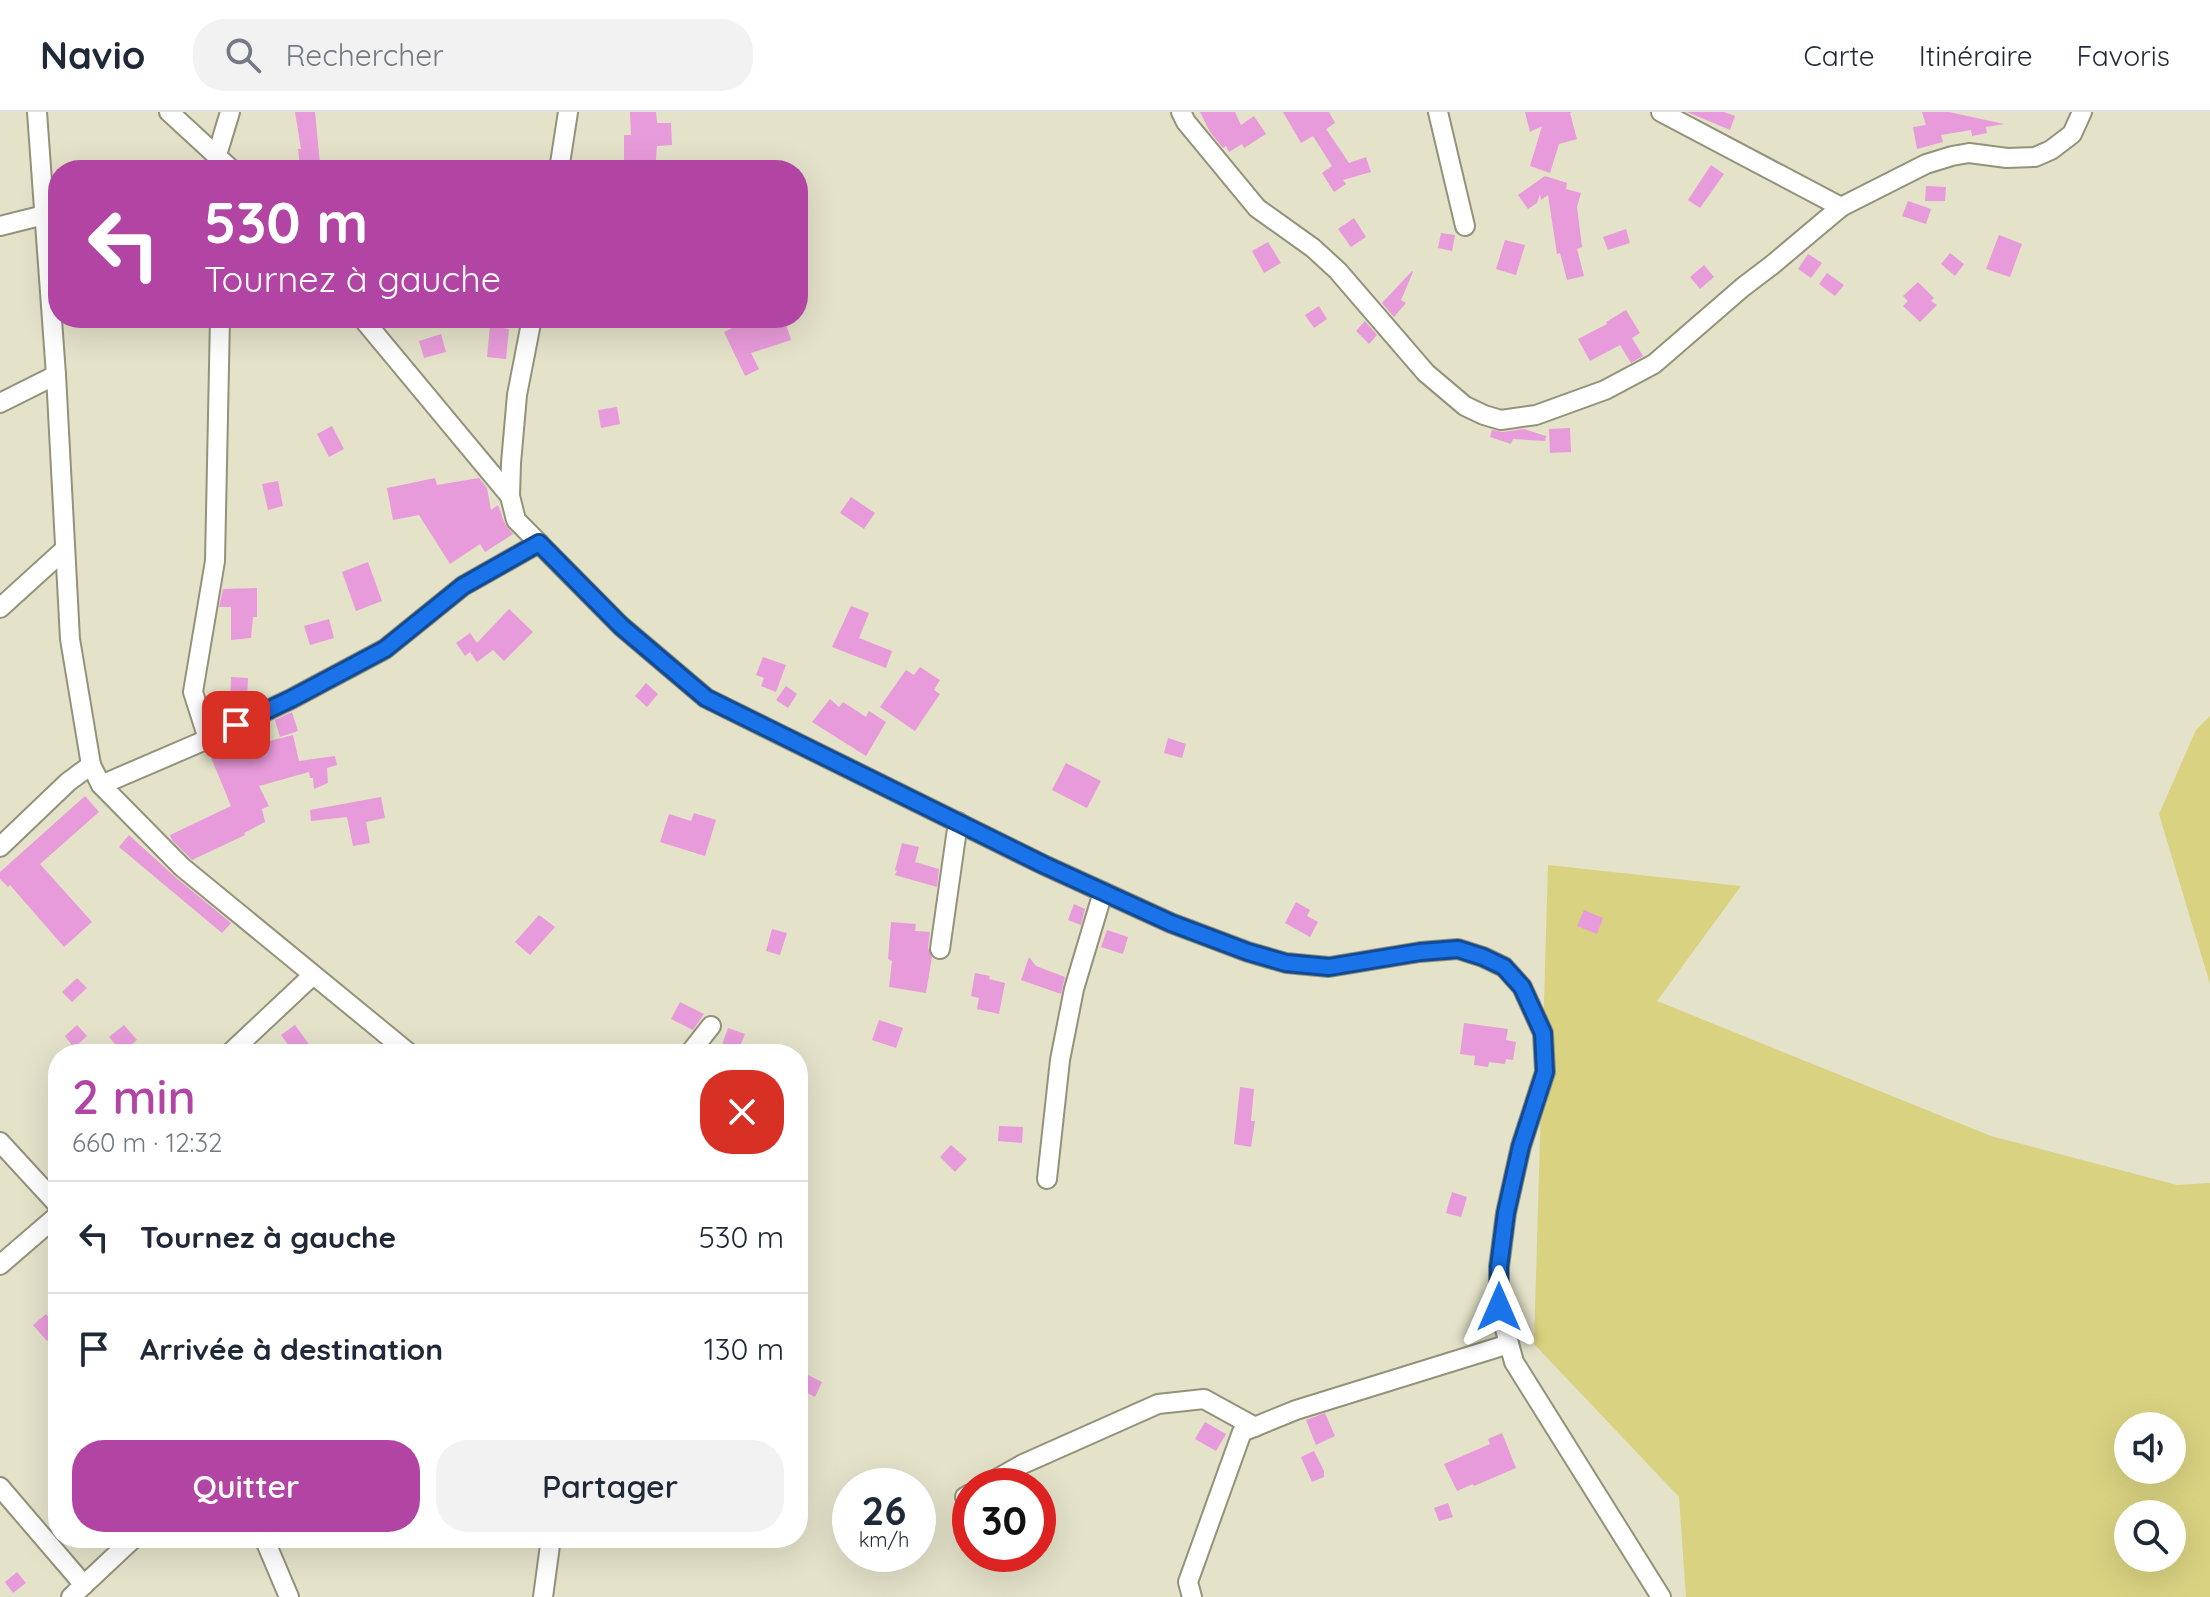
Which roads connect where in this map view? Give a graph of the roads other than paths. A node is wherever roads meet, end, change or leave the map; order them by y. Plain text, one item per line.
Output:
1 (37, 112) edge
2 (169, 112) edge
3 (230, 112) edge
4 (568, 112) edge
5 (1181, 112) edge
6 (1438, 112) edge
7 (1661, 112) edge
8 (2082, 112) edge
9 (217, 155) junction
10 (222, 160) edge
11 (561, 160) edge
12 (1841, 207) junction
13 (44, 215) junction
14 (0, 226) edge
15 (1465, 226) dead end
16 (48, 268) edge
17 (52, 328) edge
18 (220, 328) edge
19 (370, 328) edge
20 (530, 328) edge
21 (56, 375) junction
22 (0, 403) edge
23 (510, 496) junction
24 (539, 543) junction
25 (65, 549) junction
26 (0, 608) edge
27 (208, 739) junction
28 (91, 765) junction
29 (101, 785) junction
30 (958, 822) junction
31 (0, 847) edge
32 (1103, 892) junction
33 (940, 949) dead end
34 (313, 975) junction
35 (711, 1026) dead end
36 (240, 1044) edge
37 (398, 1044) edge
38 (697, 1044) edge
39 (0, 1142) edge
40 (1047, 1179) dead end
41 (48, 1194) edge
42 (48, 1224) edge
43 (0, 1265) edge
44 (1509, 1344) junction
45 (1255, 1427) junction
46 (1016, 1468) edge
47 (0, 1487) edge
48 (123, 1548) edge
49 (268, 1548) edge
50 (550, 1548) edge
51 (78, 1591) edge
52 (289, 1597) edge
53 (543, 1597) edge
54 (1192, 1597) edge
55 (1661, 1597) edge

1 - 13 street
2 - 9 street
3 - 9 street
4 - 11 street
5 - 12 street
6 - 15 street
7 - 12 street
8 - 12 street
9 - 10 street
13 - 14 street
13 - 16 street
17 - 21 street
18 - 27 street
19 - 23 street
20 - 23 street
21 - 22 street
21 - 25 street
23 - 24 street
24 - 27 street
24 - 30 street
25 - 26 street
25 - 28 street
27 - 29 street
28 - 29 street
28 - 31 street
29 - 34 street
30 - 32 street
30 - 33 street
32 - 40 street
32 - 44 street
34 - 36 street
34 - 37 street
35 - 38 street
39 - 41 street
42 - 43 street
44 - 45 street
44 - 55 street
45 - 46 street
45 - 54 street
47 - 51 street
48 - 51 street
49 - 52 street
50 - 53 street

